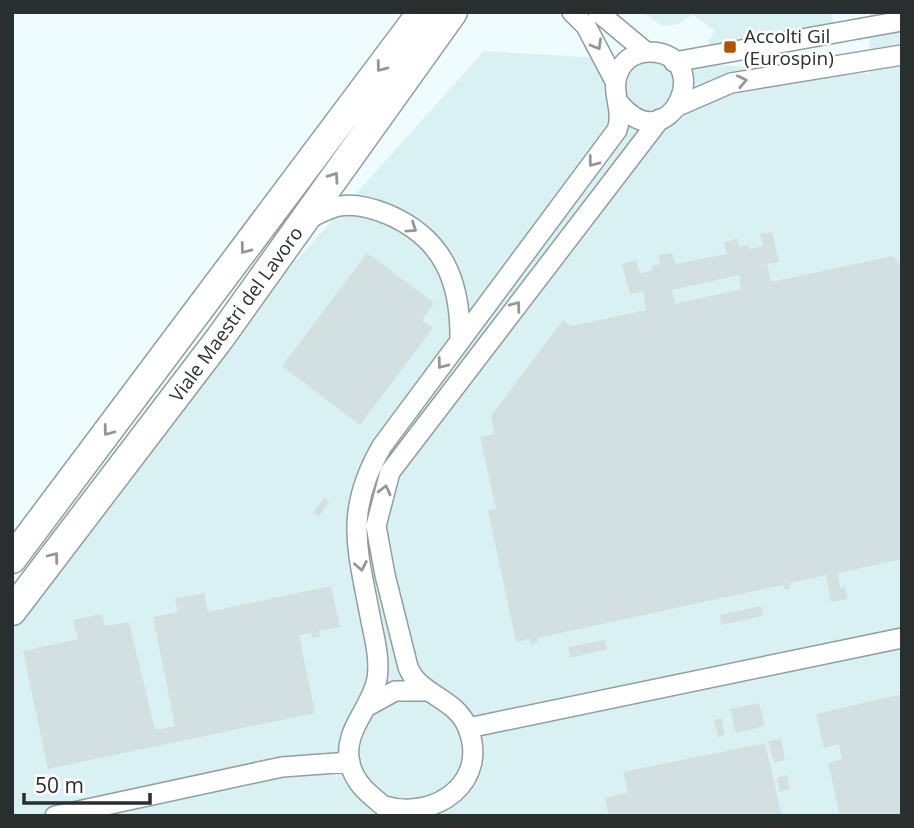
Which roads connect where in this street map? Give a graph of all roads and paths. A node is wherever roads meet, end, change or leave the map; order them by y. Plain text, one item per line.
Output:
1 (422, 12) edge
2 (453, 12) edge
3 (572, 12) edge
4 (598, 12) edge
5 (902, 21) edge
6 (646, 52) junction
7 (902, 55) edge
8 (674, 62) junction
9 (615, 81) junction
10 (619, 103) junction
11 (678, 106) junction
12 (660, 120) junction
13 (303, 221) junction
14 (460, 341) junction
15 (12, 559) edge
16 (12, 611) edge
17 (902, 638) edge
18 (429, 692) junction
19 (366, 707) junction
20 (468, 728) junction
21 (350, 762) junction
22 (449, 806) edge
23 (389, 811) edge
24 (55, 816) edge

1 -> 15 street, Viale Maestri del Lavoro
13 -> 2 street, Viale Maestri del Lavoro
3 -> 9 street
4 - 6 street
5 - 8 street
6 - 8 street
6 - 9 street
11 -> 7 street
8 - 11 street
9 - 10 street
10 - 12 street
10 -> 14 street
11 - 12 street
18 -> 12 street
13 -> 14 street
16 -> 13 street, Viale Maestri del Lavoro
14 -> 19 street
17 - 20 street
18 - 19 street
18 - 20 street
19 - 21 street
20 - 22 street
21 - 23 street
21 - 24 street
22 - 23 street

